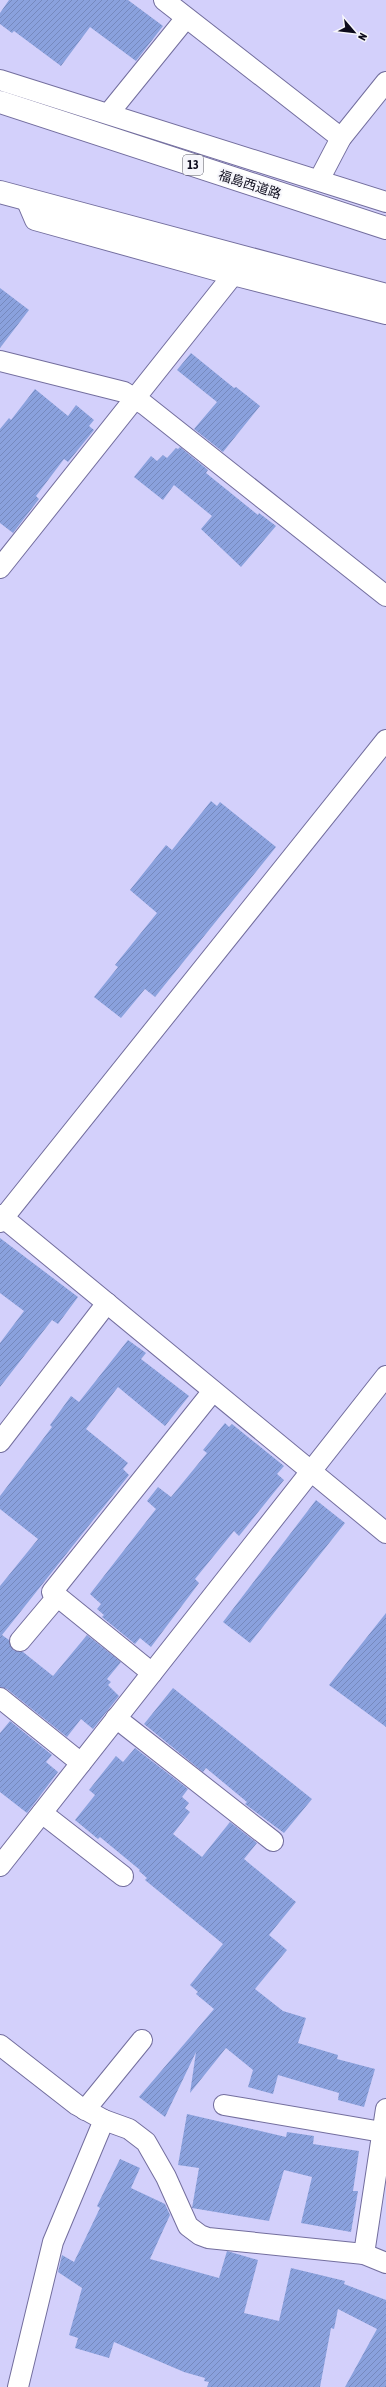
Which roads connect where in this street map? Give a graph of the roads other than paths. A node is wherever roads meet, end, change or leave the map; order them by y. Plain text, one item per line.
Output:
1 (164, 0) edge
2 (186, 18) junction
3 (0, 80) edge
4 (386, 82) edge
5 (0, 102) edge
6 (109, 113) junction
7 (341, 138) junction
8 (319, 180) junction
9 (0, 192) edge
10 (26, 199) junction
11 (386, 202) edge
12 (386, 228) edge
13 (233, 275) junction
14 (386, 295) edge
15 (386, 314) edge
16 (0, 361) edge
17 (133, 398) junction
18 (0, 568) edge
19 (386, 596) edge
20 (386, 740) edge
21 (1, 1218) edge
22 (107, 1303) junction
23 (386, 1376) edge
24 (213, 1391) junction
25 (0, 1442) edge
26 (311, 1471) junction
27 (386, 1533) edge
28 (57, 1597) junction
29 (20, 1641) dead end
30 (152, 1673) junction
31 (0, 1698) edge
32 (116, 1718) junction
33 (81, 1763) junction
34 (42, 1813) junction
35 (273, 1841) dead end
36 (0, 1866) edge
37 (124, 1876) dead end
38 (142, 2040) dead end
39 (0, 2046) edge
40 (224, 2105) dead end
41 (386, 2109) edge
42 (85, 2110) junction
43 (104, 2120) junction
44 (382, 2132) junction
45 (364, 2254) junction
46 (386, 2263) edge
47 (18, 2387) edge

1 - 2 street
2 - 6 street
2 - 7 street
3 - 6 street
4 - 7 street
5 - 12 highway, 福島西道路 / 13
6 - 8 street
7 - 8 street
8 - 11 street
9 - 10 highway
10 - 13 street
10 - 14 highway
13 - 15 street
13 - 17 street
16 - 17 street
17 - 18 street
17 - 19 street
20 - 21 street
21 - 22 street
22 - 24 street
22 - 25 street
23 - 26 street
24 - 26 street
24 - 28 street
26 - 27 street
26 - 30 street
28 - 29 street
28 - 30 street
30 - 32 street
31 - 33 street
32 - 33 street
32 - 35 street
33 - 34 street
34 - 36 street
34 - 37 street
38 - 42 street
39 - 42 street
40 - 44 street
41 - 44 street
42 - 43 street
43 - 45 street
43 - 47 street
44 - 45 street
45 - 46 street

